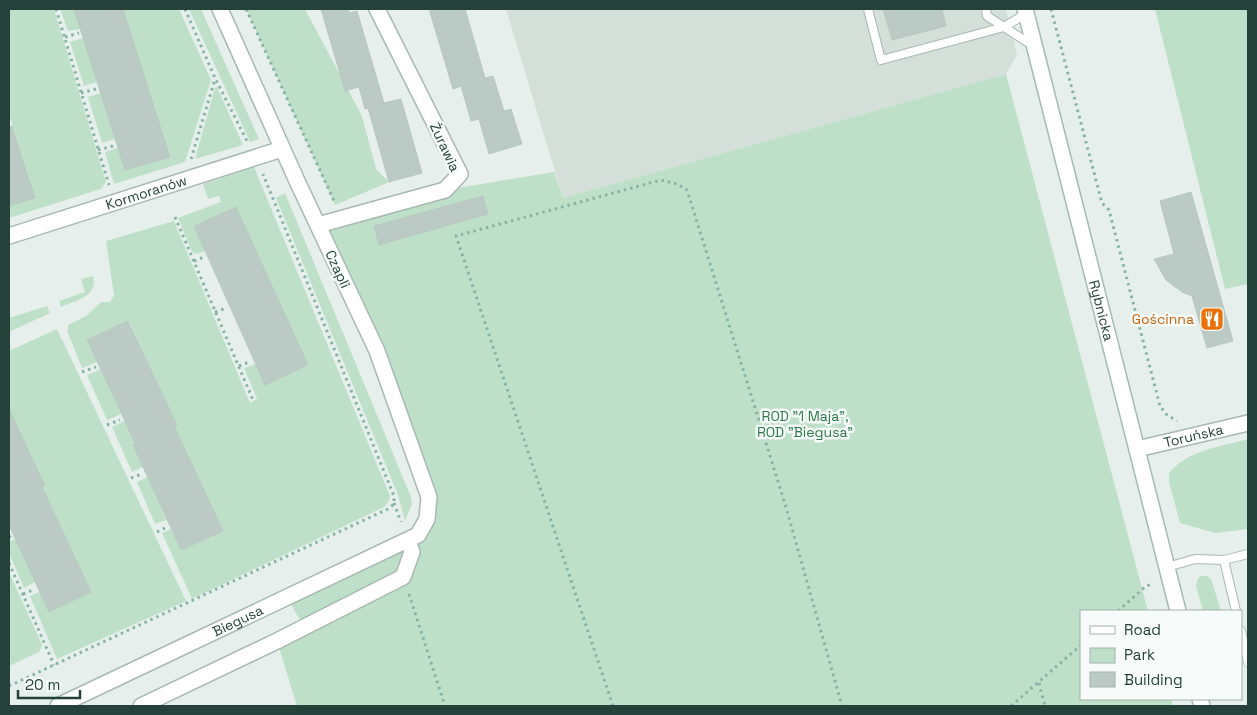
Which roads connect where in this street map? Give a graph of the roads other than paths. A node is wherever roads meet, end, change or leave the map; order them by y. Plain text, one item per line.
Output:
1 (220, 9) edge
2 (377, 9) edge
3 (868, 9) edge
4 (986, 9) edge
5 (1026, 11) edge
6 (1004, 27) junction
7 (1035, 46) junction
8 (282, 149) junction
9 (318, 225) junction
10 (9, 236) edge
11 (1248, 423) edge
12 (1137, 449) junction
13 (413, 538) junction
14 (1248, 554) edge
15 (1224, 560) junction
16 (1169, 573) junction
17 (1178, 610) edge
18 (1236, 610) edge
19 (1242, 635) edge
20 (1248, 662) edge
21 (58, 706) edge
22 (141, 706) edge

1 - 8 street, Czapli
2 - 9 street, Żurawia
3 - 6 lane
4 - 6 lane
5 - 6 lane
5 - 7 street, Rybnicka
6 - 7 lane
7 - 12 street, Rybnicka
8 - 9 street, Czapli
8 - 10 street, Kormoranów
9 - 13 street, Czapli
11 - 12 street, Toruńska
12 - 16 street, Rybnicka
13 - 21 street, Biegusa
13 - 22 street
14 - 15 lane
15 - 16 lane
15 - 18 lane
16 - 17 street, Rybnicka
19 - 20 lane

